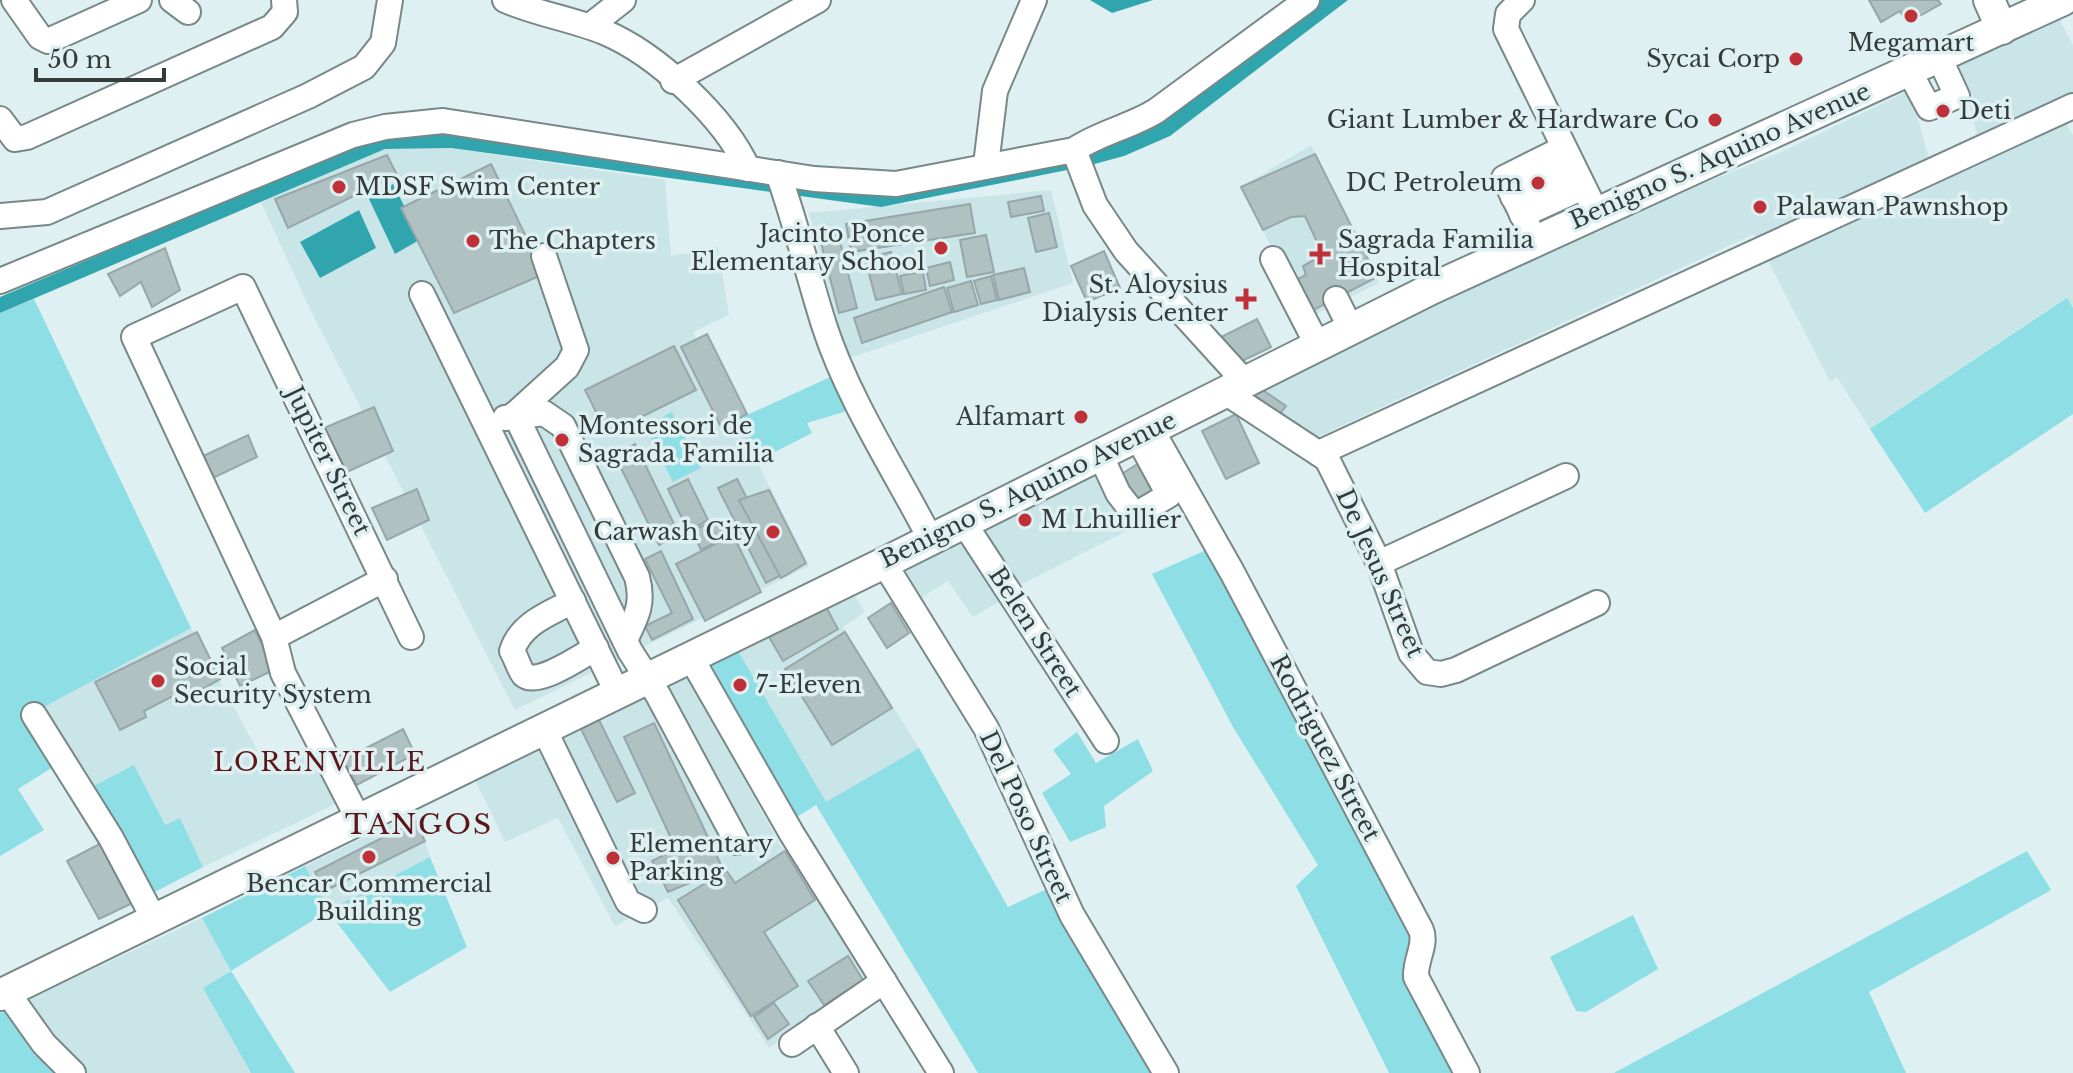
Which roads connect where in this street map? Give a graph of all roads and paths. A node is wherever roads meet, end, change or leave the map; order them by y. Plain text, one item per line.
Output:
1 (6, 0) edge
2 (14, 0) edge
3 (139, 0) edge
4 (284, 0) edge
5 (390, 0) edge
6 (505, 0) edge
7 (623, 0) edge
8 (818, 0) edge
9 (1034, 0) edge
10 (1307, 0) edge
11 (1522, 0) edge
12 (1989, 0) edge
13 (2063, 0) edge
14 (0, 4) edge
15 (590, 26) junction
16 (2002, 29) junction
17 (1945, 68) junction
18 (1915, 80) junction
19 (673, 81) junction
20 (2073, 106) edge
21 (0, 119) edge
22 (1074, 150) junction
23 (986, 165) junction
24 (748, 169) junction
25 (778, 173) junction
26 (1579, 199) junction
27 (0, 216) edge
28 (1523, 217) junction
29 (544, 256) dead end
30 (1273, 259) dead end
31 (0, 281) edge
32 (422, 294) dead end
33 (1336, 299) dead end
34 (1351, 329) junction
35 (1318, 346) junction
36 (1235, 387) junction
37 (515, 414) junction
38 (1144, 438) junction
39 (495, 444) junction
40 (1319, 453) junction
41 (1103, 462) junction
42 (1566, 476) dead end
43 (964, 523) junction
44 (930, 538) junction
45 (884, 563) junction
46 (1379, 563) junction
47 (385, 579) junction
48 (573, 601) junction
49 (1597, 603) dead end
50 (274, 637) junction
51 (411, 637) dead end
52 (625, 640) junction
53 (596, 648) junction
54 (690, 656) junction
55 (647, 678) junction
56 (617, 692) junction
57 (34, 715) dead end
58 (543, 727) junction
59 (1106, 741) dead end
60 (359, 820) junction
61 (737, 842) dead end
62 (644, 910) dead end
63 (155, 921) junction
64 (884, 981) junction
65 (4, 993) edge
66 (817, 1026) junction
67 (792, 1044) dead end
68 (73, 1073) edge
69 (846, 1073) edge
70 (941, 1073) edge
71 (1166, 1073) edge
72 (1467, 1073) edge

1 - 14 street
2 - 3 street
4 - 21 street
5 - 27 street
6 - 15 street
7 - 15 street
8 - 19 street
9 - 23 street
10 - 22 street
11 - 26 street
12 - 16 main road
13 - 16 main road, Benigno S. Aquino Avenue
15 - 19 street
16 - 17 main road, Benigno S. Aquino Avenue
17 - 18 main road, Benigno S. Aquino Avenue
17 - 18 street
18 - 26 main road, Benigno S. Aquino Avenue
19 - 24 street
20 - 40 street
22 - 23 street
22 - 36 street, De Jesus Street
23 - 25 street
24 - 25 street
24 - 31 street
25 - 44 street
26 - 28 main road, Benigno S. Aquino Avenue
26 - 28 street
28 - 34 main road, Benigno S. Aquino Avenue
29 - 37 street
30 - 35 street
32 - 39 street
33 - 34 street
34 - 35 main road, Benigno S. Aquino Avenue
35 - 36 main road, Benigno S. Aquino Avenue
36 - 38 main road, Benigno S. Aquino Avenue
36 - 40 street, De Jesus Street
37 - 39 street
37 - 52 street
37 - 52 street
38 - 41 main road, Benigno S. Aquino Avenue
38 - 41 street
38 - 72 street, Rodriguez Street
39 - 48 street
40 - 46 street, De Jesus Street
41 - 43 main road, Benigno S. Aquino Avenue
42 - 46 street
43 - 44 main road, Benigno S. Aquino Avenue
43 - 59 street, Belen Street
44 - 45 main road, Benigno S. Aquino Avenue
45 - 54 main road, Benigno S. Aquino Avenue
45 - 71 street, Del Poso Street
46 - 49 street, De Jesus Street
47 - 50 street
47 - 50 street, Jupiter Street
47 - 51 street, Jupiter Street
48 - 53 street
48 - 53 street
50 - 60 street
52 - 55 street
53 - 56 street
54 - 55 main road, Benigno S. Aquino Avenue
54 - 64 street
55 - 56 main road, Benigno S. Aquino Avenue
55 - 61 street
56 - 58 main road, Benigno S. Aquino Avenue
57 - 63 street
58 - 60 main road, Benigno S. Aquino Avenue
58 - 62 street
60 - 63 main road, Benigno S. Aquino Avenue
63 - 65 main road, Benigno S. Aquino Avenue
64 - 66 street
64 - 70 street
65 - 68 street
66 - 67 street
66 - 69 street

